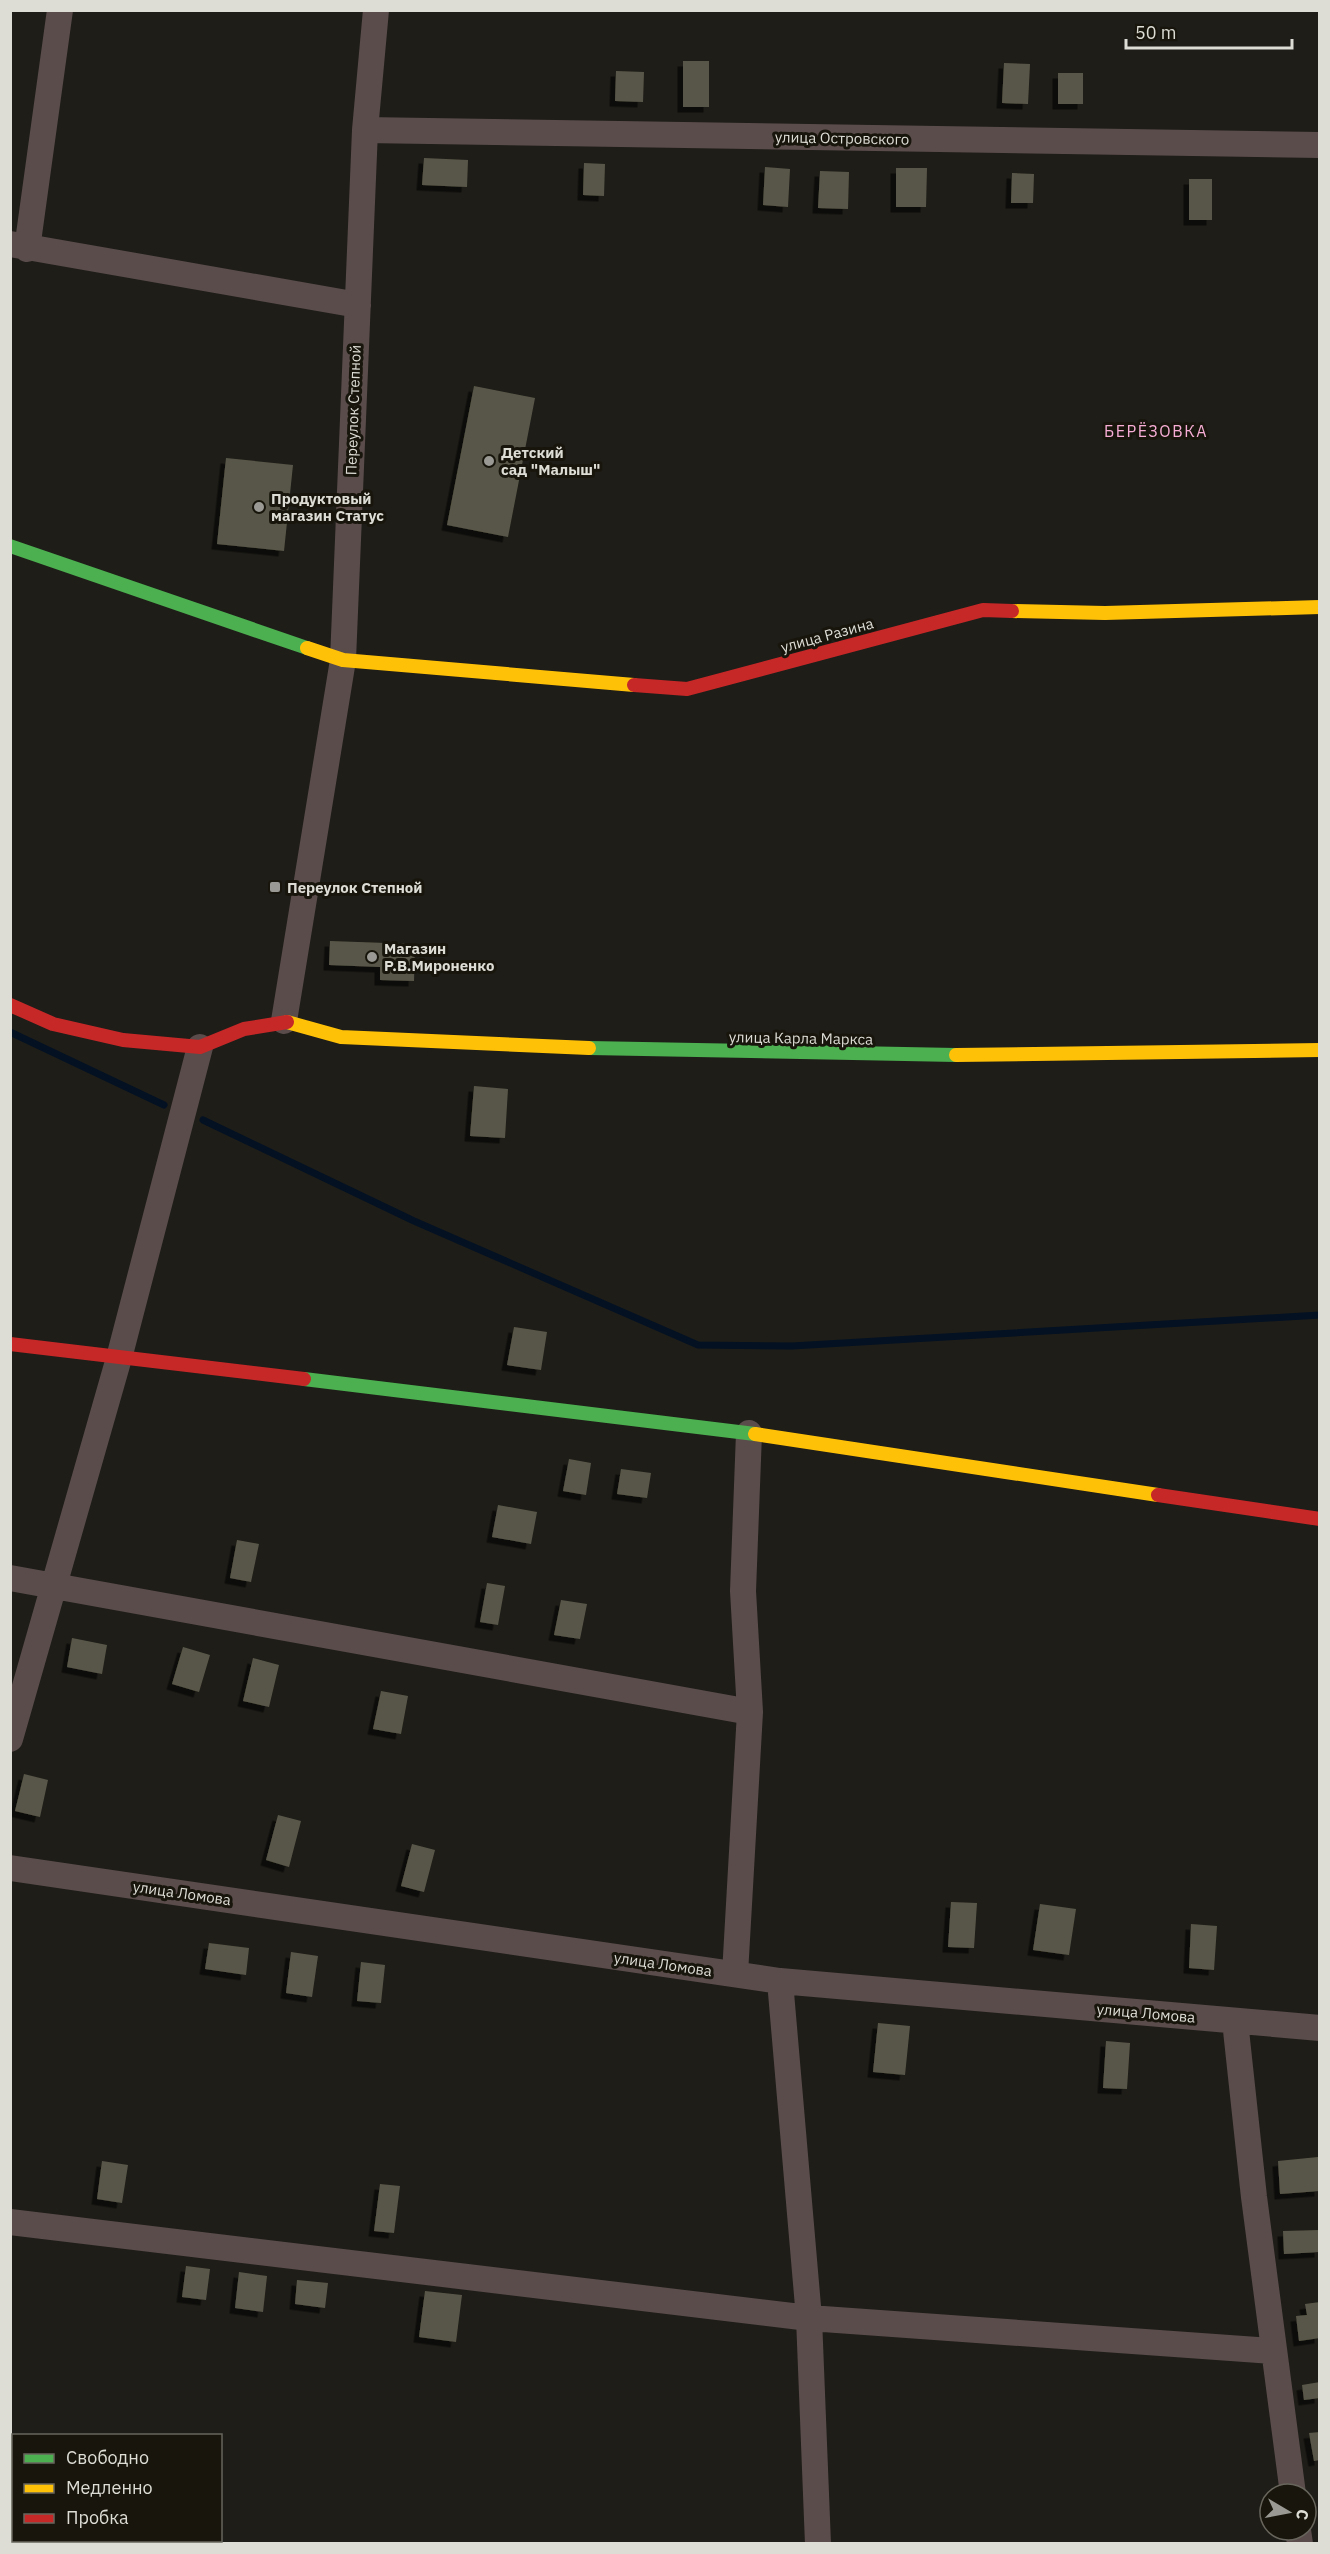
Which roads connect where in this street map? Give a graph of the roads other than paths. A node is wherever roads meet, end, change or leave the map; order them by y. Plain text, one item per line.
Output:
1 (60, 10) edge
2 (376, 10) edge
3 (365, 130) junction
4 (1320, 146) edge
5 (19, 247) edge
6 (358, 305) junction
7 (10, 546) edge
8 (1320, 607) edge
9 (343, 660) junction
10 (10, 1005) edge
11 (284, 1021) junction
12 (200, 1047) junction
13 (1320, 1050) edge
14 (10, 1344) edge
15 (119, 1358) junction
16 (749, 1433) junction
17 (1320, 1519) edge
18 (10, 1578) edge
19 (54, 1586) junction
20 (750, 1712) junction
21 (10, 1739) edge
22 (10, 1868) edge
23 (735, 1974) junction
24 (780, 1981) junction
25 (1235, 2021) junction
26 (1320, 2028) edge
27 (10, 2222) edge
28 (809, 2319) junction
29 (1273, 2351) junction
30 (1291, 2482) edge
31 (818, 2544) edge

1 - 5 street
2 - 3 street, Переулок Степной
3 - 4 street, улица Островского
3 - 6 street, Переулок Степной
5 - 6 street
6 - 9 street, Переулок Степной
7 - 9 street, улица Разина
8 - 9 street, улица Разина
9 - 11 street, Переулок Степной
10 - 12 street
11 - 12 street
11 - 13 street, улица Карла Маркса
12 - 15 street
14 - 15 street
15 - 16 street
15 - 19 street
16 - 17 street
16 - 20 street
18 - 19 street
19 - 20 street
19 - 21 street
20 - 23 street
22 - 23 street, улица Ломова
23 - 24 street, улица Ломова
24 - 25 street, улица Ломова
24 - 28 street
25 - 26 street, улица Ломова
25 - 29 street
27 - 28 street
28 - 29 street
28 - 31 street
29 - 30 street

